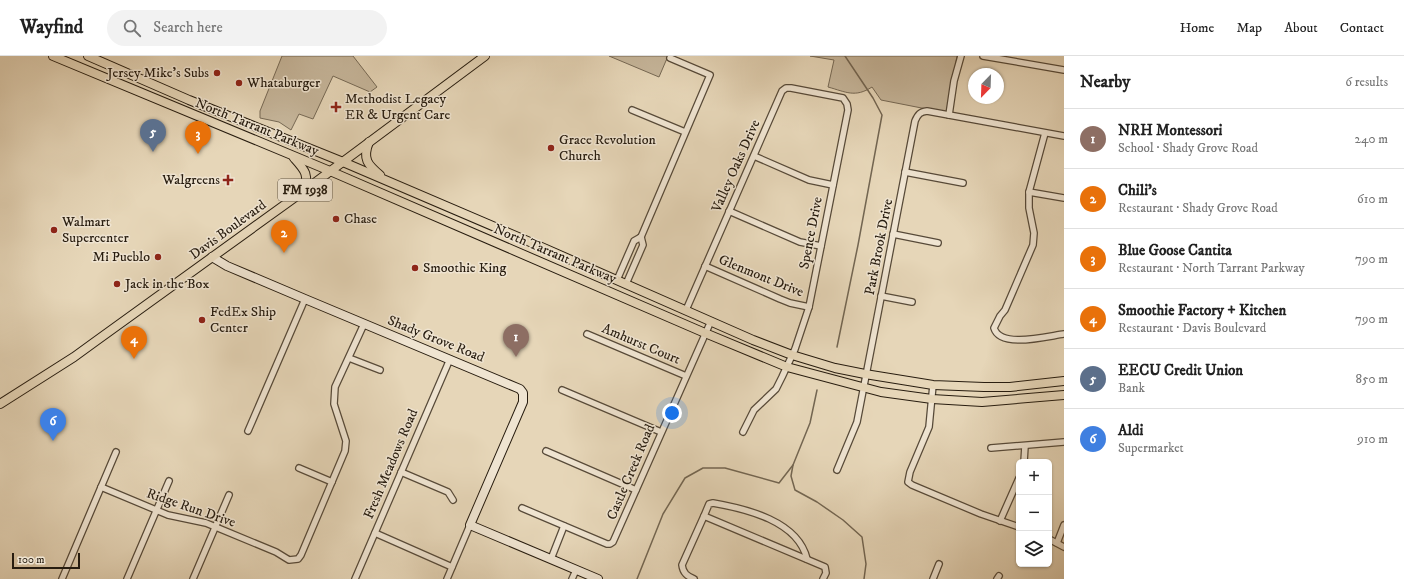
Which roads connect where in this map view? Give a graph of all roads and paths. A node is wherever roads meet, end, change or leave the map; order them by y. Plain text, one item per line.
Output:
1 (53, 56) edge
2 (88, 56) edge
3 (485, 56) edge
4 (961, 56) edge
5 (983, 56) edge
6 (670, 58) dead end
7 (1064, 70) edge
8 (141, 80) junction
9 (136, 91) junction
10 (846, 100) joint
11 (632, 110) dead end
12 (948, 115) junction
13 (685, 132) junction
14 (1045, 133) junction
15 (1064, 136) edge
16 (369, 142) junction
17 (292, 156) junction
18 (754, 156) junction
19 (343, 162) junction
20 (330, 171) junction
21 (905, 172) junction
22 (387, 181) junction
23 (963, 183) dead end
24 (833, 184) junction
25 (1029, 192) junction
26 (301, 193) junction
27 (1064, 198) edge
28 (729, 211) junction
29 (893, 234) junction
30 (641, 237) junction
31 (938, 243) dead end
32 (537, 244) junction
33 (821, 246) junction
34 (629, 253) junction
35 (212, 257) junction
36 (637, 257) junction
37 (531, 258) junction
38 (705, 266) junction
39 (617, 280) junction
40 (626, 284) junction
41 (881, 296) junction
42 (305, 299) junction
43 (912, 302) dead end
44 (638, 304) junction
45 (809, 307) junction
46 (686, 310) junction
47 (710, 321) junction
48 (364, 324) junction
49 (705, 333) junction
50 (587, 334) dead end
51 (1064, 334) edge
52 (792, 354) junction
53 (349, 358) junction
54 (450, 359) junction
55 (787, 367) junction
56 (380, 370) dead end
57 (865, 374) junction
58 (686, 376) junction
59 (1064, 381) edge
60 (932, 385) junction
61 (863, 387) junction
62 (562, 390) dead end
63 (1064, 395) edge
64 (932, 399) junction
65 (0, 404) edge
66 (248, 432) dead end
67 (661, 432) junction
68 (743, 432) dead end
69 (1064, 442) edge
70 (1025, 446) junction
71 (991, 448) dead end
72 (546, 451) dead end
73 (116, 452) dead end
74 (1024, 459) edge
75 (299, 468) dead end
76 (837, 470) dead end
77 (401, 472) junction
78 (169, 481) dead end
79 (332, 482) junction
80 (1016, 485) edge
81 (101, 487) junction
82 (636, 490) junction
83 (229, 495) dead end
84 (453, 500) dead end
85 (522, 508) dead end
86 (156, 511) junction
87 (704, 516) junction
88 (1000, 521) junction
89 (470, 525) junction
90 (1016, 525) edge
91 (1064, 525) edge
92 (564, 526) junction
93 (215, 527) junction
94 (375, 533) junction
95 (1052, 540) edge
96 (1057, 543) junction
97 (1064, 547) edge
98 (551, 559) junction
99 (807, 559) junction
100 (939, 564) dead end
101 (452, 567) junction
102 (576, 570) junction
103 (62, 579) edge
104 (127, 579) edge
105 (193, 579) edge
106 (355, 579) edge
107 (447, 579) edge
108 (572, 579) edge
109 (598, 579) edge
110 (693, 579) edge
111 (824, 579) edge
112 (932, 579) edge

1 - 9 main road, North Tarrant Parkway
2 - 8 main road, North Tarrant Parkway
3 - 16 main road, Davis Boulevard / FM 1938
4 - 12 street
5 - 7 street
6 - 13 street
8 - 9 main road
8 - 19 main road, North Tarrant Parkway
9 - 17 main road, North Tarrant Parkway
10 - 18 street, Valley Oaks Drive
10 - 24 street, Spence Drive
11 - 13 street
12 - 14 street
12 - 21 street, Park Brook Drive
13 - 30 street
14 - 15 street
14 - 25 street
16 - 19 main road, Davis Boulevard / FM 1938
16 - 22 main road
17 - 20 main road, North Tarrant Parkway
17 - 26 main road
18 - 24 street
18 - 28 street, Valley Oaks Drive
19 - 20 main road, Davis Boulevard / FM 1938
19 - 22 main road, North Tarrant Parkway
20 - 26 main road, Davis Boulevard / FM 1938
20 - 37 main road, North Tarrant Parkway
21 - 23 street
21 - 29 street, Park Brook Drive
22 - 32 main road, North Tarrant Parkway
24 - 33 street, Spence Drive
25 - 27 street
25 - 51 street
26 - 35 main road, Davis Boulevard / FM 1938
28 - 33 street
28 - 38 street, Valley Oaks Drive
29 - 31 street
29 - 41 street, Park Brook Drive
30 - 34 street
30 - 36 street
32 - 37 main road
32 - 39 main road, North Tarrant Parkway
33 - 45 street, Spence Drive
34 - 36 street
34 - 39 street
35 - 42 street, Shady Grove Road
35 - 65 main road, Davis Boulevard / FM 1938
36 - 40 street
37 - 44 main road, North Tarrant Parkway
38 - 45 street, Glenmont Drive
38 - 46 street, Valley Oaks Drive
39 - 40 main road, North Tarrant Parkway
40 - 46 main road, North Tarrant Parkway
41 - 43 street
41 - 57 street, Park Brook Drive
42 - 48 street, Shady Grove Road
42 - 66 street
44 - 46 main road
44 - 49 main road, North Tarrant Parkway
45 - 52 street, Spence Drive
46 - 47 main road, North Tarrant Parkway
47 - 49 street, Castle Creek Road
47 - 52 main road, North Tarrant Parkway
48 - 53 street
48 - 54 street, Shady Grove Road
49 - 55 main road, North Tarrant Parkway
49 - 58 street, Castle Creek Road
50 - 58 street, Amhurst Court
52 - 55 street, Spence Drive
52 - 57 main road, North Tarrant Parkway
53 - 56 street
53 - 79 street
54 - 77 street, Fresh Meadows Road
54 - 89 street, Shady Grove Road
55 - 61 main road, North Tarrant Parkway
55 - 68 street, Spence Drive
57 - 60 main road, North Tarrant Parkway
57 - 61 street, Park Brook Drive
58 - 67 street, Castle Creek Road
59 - 60 main road, North Tarrant Parkway
60 - 64 street
61 - 64 main road, North Tarrant Parkway
61 - 76 street, Park Brook Drive
62 - 67 street
63 - 64 main road, North Tarrant Parkway
64 - 88 street
67 - 82 street, Castle Creek Road
69 - 70 street
70 - 71 street
70 - 74 street
72 - 82 street
73 - 81 street
75 - 79 street
77 - 84 street
77 - 94 street, Fresh Meadows Road
78 - 86 street
79 - 93 street, Ridge Run Drive
80 - 88 street
81 - 86 street, Ridge Run Drive
81 - 103 street
82 - 92 street, Castle Creek Road
83 - 93 street
85 - 92 street
86 - 93 street, Ridge Run Drive
86 - 104 street
87 - 99 street
87 - 99 street
87 - 110 street
88 - 90 street
89 - 98 street
89 - 101 street
91 - 96 street
92 - 98 street
93 - 105 street
94 - 101 street
94 - 106 street, Fresh Meadows Road
95 - 96 street
96 - 97 street
98 - 102 street
99 - 111 street
100 - 112 street
101 - 107 street
102 - 108 street
102 - 109 street

